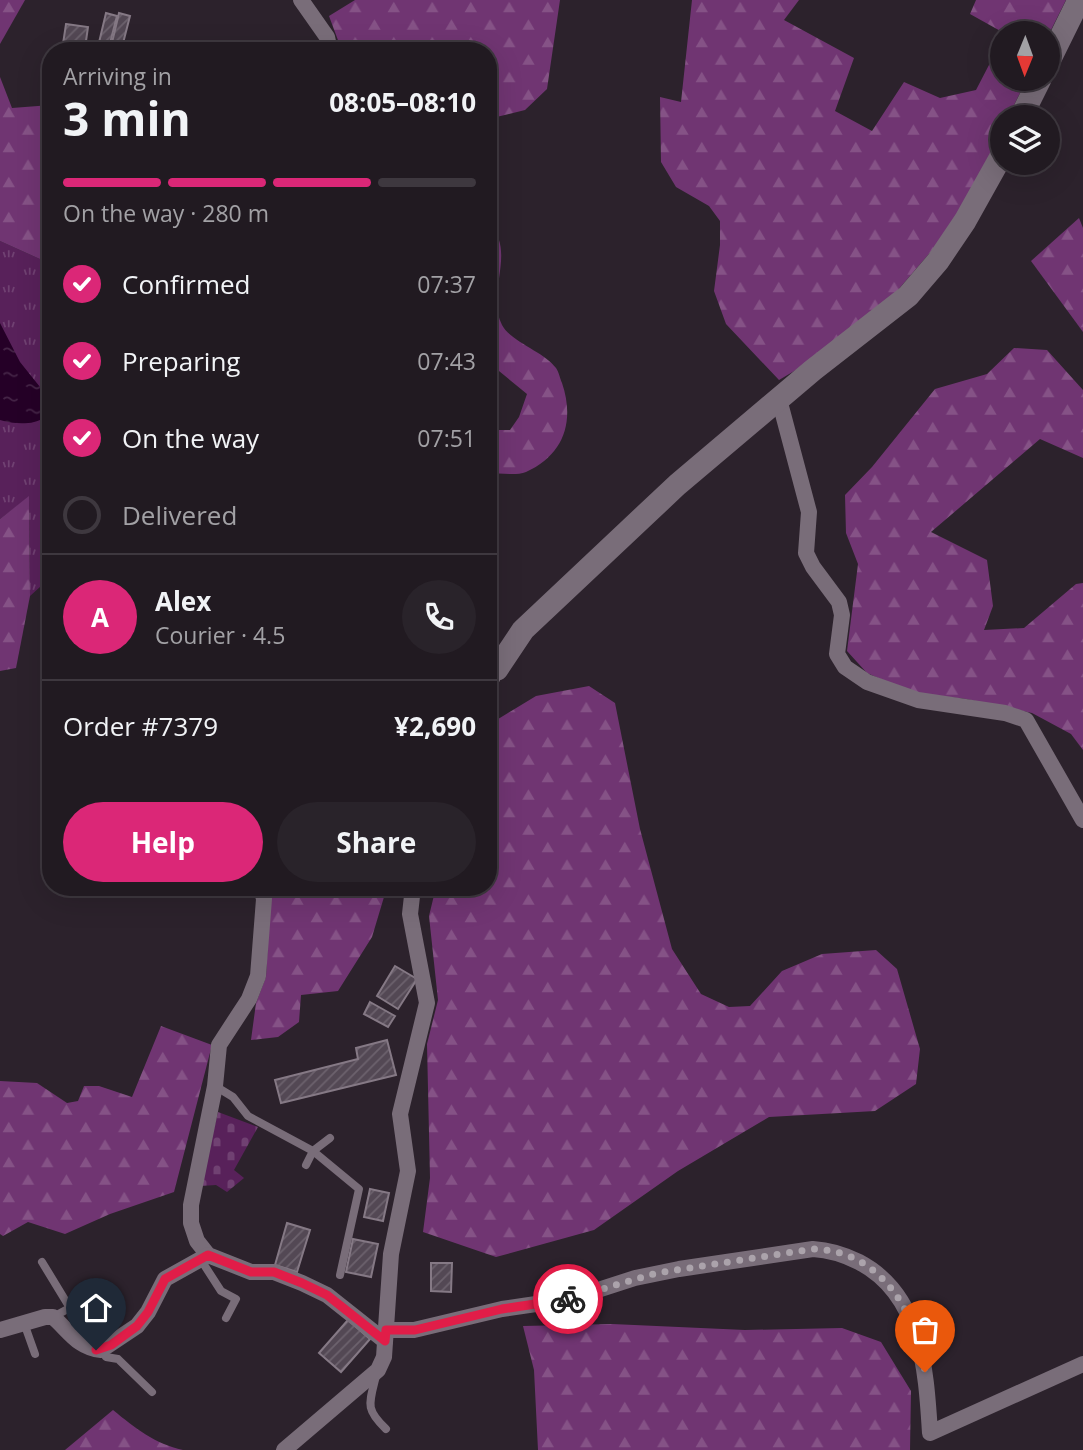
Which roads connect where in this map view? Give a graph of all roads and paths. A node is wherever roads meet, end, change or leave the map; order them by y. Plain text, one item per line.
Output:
1 (302, 0) edge
2 (1079, 0) edge
3 (1060, 39) edge
4 (328, 42) edge
5 (990, 175) edge
6 (779, 399) junction
7 (497, 665) edge
8 (1083, 820) edge
9 (263, 896) edge
10 (412, 896) edge
11 (215, 1086) junction
12 (330, 1138) dead end
13 (313, 1151) junction
14 (306, 1165) dead end
15 (205, 1258) junction
16 (42, 1262) dead end
17 (340, 1275) dead end
18 (99, 1292) dead end
19 (70, 1308) junction
20 (53, 1317) junction
21 (226, 1318) dead end
22 (24, 1323) junction
23 (0, 1331) edge
24 (385, 1335) junction
25 (101, 1350) junction
26 (35, 1354) dead end
27 (1083, 1364) edge
28 (378, 1370) junction
29 (152, 1392) dead end
30 (387, 1429) dead end
31 (284, 1450) edge

1 - 4 street
2 - 3 street
5 - 6 street
6 - 7 street
6 - 8 street
9 - 11 street
10 - 24 street
11 - 13 lane
11 - 15 street
12 - 13 lane
13 - 14 lane
13 - 17 lane
15 - 21 lane
15 - 24 street
15 - 25 street
16 - 19 lane
18 - 19 lane
19 - 20 lane
20 - 22 street
20 - 25 street
22 - 23 street
22 - 26 lane
24 - 27 street
24 - 28 street
25 - 29 lane
28 - 30 lane
28 - 31 street

